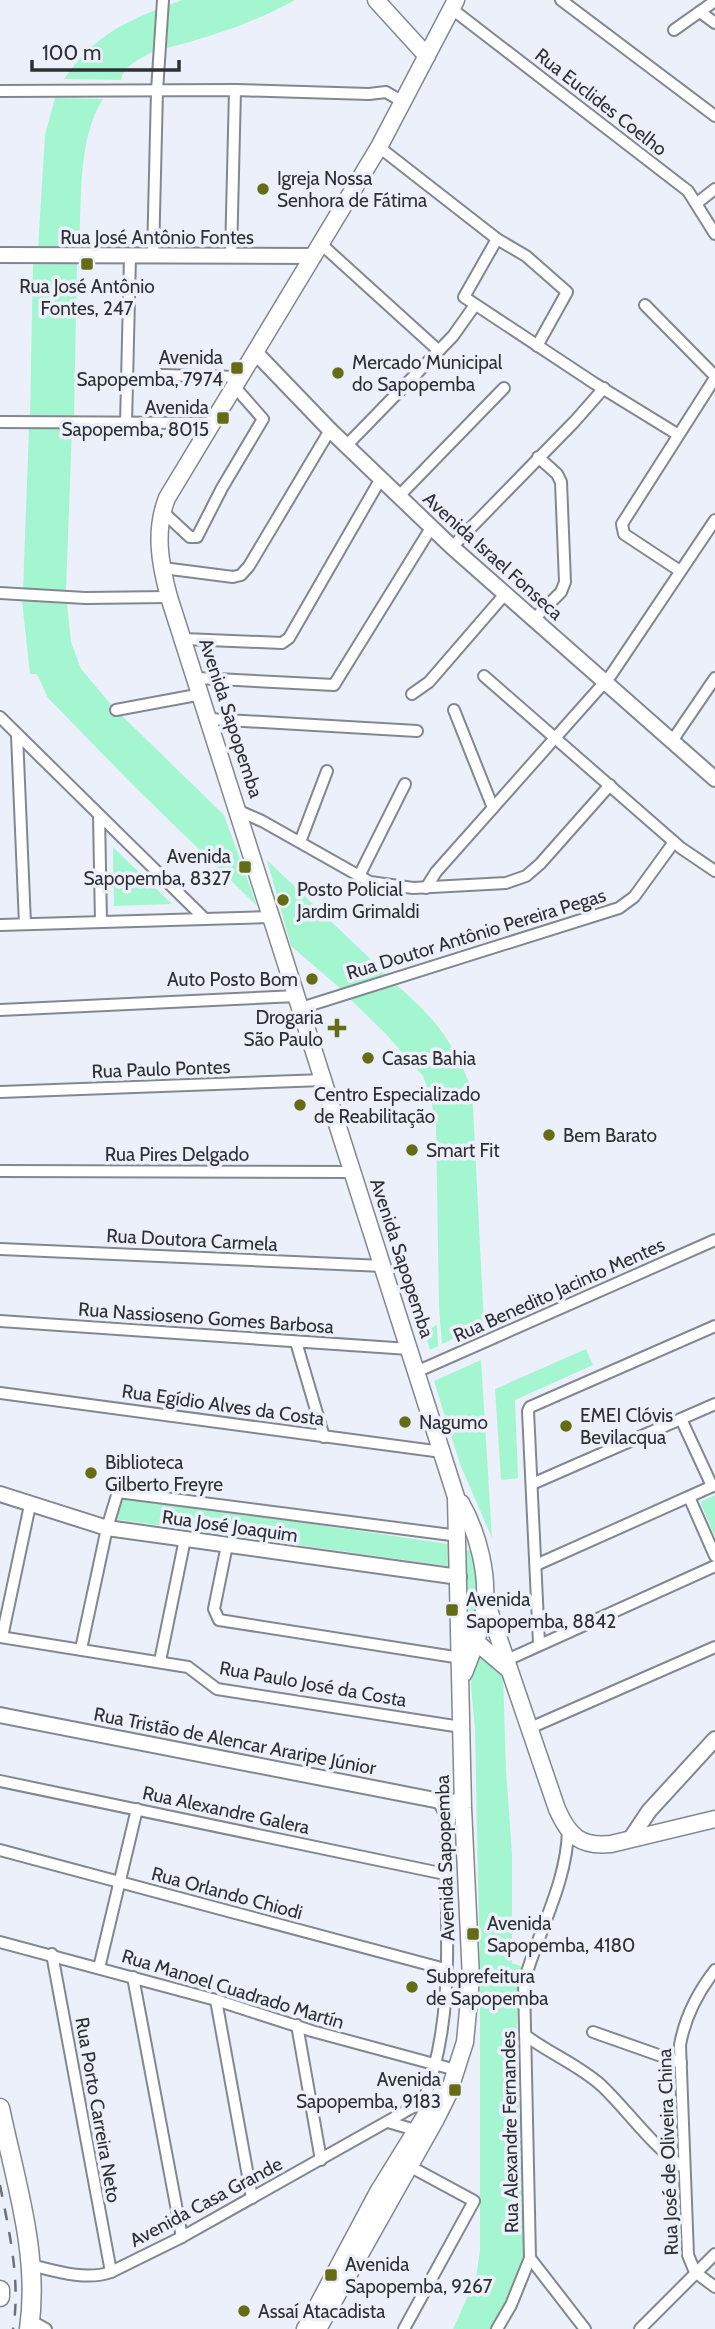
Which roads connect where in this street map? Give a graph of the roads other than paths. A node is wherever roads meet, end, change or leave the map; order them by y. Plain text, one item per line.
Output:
1 (163, 0) edge
2 (376, 0) edge
3 (561, 0) edge
4 (715, 1) edge
5 (454, 4) edge
6 (700, 12) junction
7 (715, 23) edge
8 (674, 30) dead end
9 (427, 56) junction
10 (235, 90) junction
11 (0, 91) edge
12 (157, 91) junction
13 (403, 102) junction
14 (715, 116) edge
15 (379, 146) junction
16 (715, 189) edge
17 (697, 203) junction
18 (715, 234) edge
19 (497, 239) junction
20 (317, 250) junction
21 (0, 255) edge
22 (130, 256) junction
23 (153, 256) junction
24 (231, 256) junction
25 (475, 304) junction
26 (645, 305) dead end
27 (537, 346) junction
28 (439, 351) junction
29 (255, 352) junction
30 (160, 375) dead end
31 (715, 377) edge
32 (237, 381) junction
33 (504, 388) dead end
34 (604, 388) junction
35 (0, 422) edge
36 (212, 423) junction
37 (126, 424) junction
38 (330, 430) junction
39 (677, 434) junction
40 (346, 446) junction
41 (538, 457) junction
42 (380, 480) junction
43 (398, 497) junction
44 (162, 511) junction
45 (715, 520) edge
46 (431, 528) junction
47 (452, 547) junction
48 (163, 568) junction
49 (680, 571) junction
50 (0, 593) edge
51 (505, 594) junction
52 (169, 597) junction
53 (534, 619) junction
54 (184, 639) junction
55 (484, 676) dead end
56 (197, 678) junction
57 (715, 678) edge
58 (605, 681) junction
59 (202, 694) junction
60 (412, 694) dead end
61 (116, 710) dead end
62 (453, 710) dead end
63 (0, 717) edge
64 (210, 719) junction
65 (417, 731) dead end
66 (17, 735) junction
67 (554, 737) junction
68 (673, 741) junction
69 (327, 771) dead end
70 (715, 779) edge
71 (405, 784) dead end
72 (610, 785) junction
73 (493, 808) junction
74 (239, 811) junction
75 (99, 815) junction
76 (300, 842) junction
77 (674, 842) junction
78 (715, 871) edge
79 (359, 876) junction
80 (426, 888) junction
81 (272, 917) junction
82 (205, 919) junction
83 (101, 922) junction
84 (0, 925) edge
85 (24, 925) junction
86 (299, 1002) junction
87 (0, 1010) edge
88 (324, 1080) junction
89 (0, 1092) edge
90 (0, 1171) edge
91 (353, 1172) junction
92 (715, 1240) edge
93 (0, 1249) edge
94 (383, 1266) junction
95 (0, 1321) edge
96 (715, 1326) edge
97 (296, 1342) junction
98 (409, 1349) junction
99 (416, 1372) junction
100 (0, 1393) edge
101 (715, 1405) edge
102 (681, 1419) junction
103 (324, 1437) junction
104 (442, 1452) junction
105 (532, 1484) junction
106 (714, 1486) edge
107 (0, 1494) edge
108 (456, 1497) junction
109 (689, 1497) junction
110 (30, 1505) junction
111 (107, 1528) junction
112 (185, 1539) junction
113 (458, 1541) junction
114 (227, 1545) junction
115 (715, 1556) edge
116 (482, 1558) junction
117 (536, 1565) junction
118 (715, 1566) edge
119 (459, 1577) junction
120 (485, 1598) junction
121 (460, 1617) junction
122 (1, 1637) edge
123 (474, 1641) junction
124 (540, 1643) junction
125 (715, 1647) edge
126 (81, 1649) junction
127 (461, 1658) junction
128 (160, 1661) junction
129 (508, 1665) junction
130 (461, 1678) junction
131 (0, 1715) edge
132 (461, 1727) junction
133 (530, 1728) junction
134 (715, 1739) edge
135 (0, 1782) edge
136 (440, 1801) junction
137 (463, 1805) junction
138 (137, 1809) junction
139 (715, 1818) edge
140 (453, 1826) junction
141 (631, 1838) junction
142 (574, 1841) junction
143 (0, 1850) edge
144 (445, 1874) junction
145 (121, 1882) junction
146 (0, 1942) edge
147 (52, 1954) junction
148 (99, 1968) junction
149 (445, 1969) junction
150 (715, 1970) edge
151 (134, 1977) junction
152 (216, 2000) junction
153 (297, 2025) junction
154 (593, 2032) dead end
155 (525, 2035) junction
156 (681, 2063) junction
157 (434, 2066) junction
158 (455, 2073) junction
159 (431, 2096) junction
160 (0, 2108) edge
161 (388, 2122) junction
162 (422, 2132) junction
163 (321, 2160) junction
164 (411, 2166) junction
165 (683, 2167) junction
166 (378, 2192) junction
167 (252, 2198) junction
168 (181, 2237) junction
169 (715, 2254) edge
170 (360, 2256) junction
171 (530, 2258) junction
172 (31, 2264) junction
173 (111, 2272) junction
174 (695, 2272) junction
175 (715, 2287) edge
176 (0, 2290) edge
177 (0, 2297) edge
178 (35, 2326) edge
179 (305, 2329) edge
180 (318, 2329) edge
181 (404, 2329) edge
182 (497, 2329) edge
183 (585, 2329) edge
184 (640, 2329) edge

1 - 12 street
2 - 9 main road
3 - 14 street
4 - 6 street
5 - 9 main road, Avenida Sapopemba
5 - 17 street, Rua Euclides Coelho
6 - 7 street
6 - 8 street
9 - 13 main road, Avenida Sapopemba
10 - 12 street
10 - 13 street
10 - 24 street
11 - 12 street
12 - 23 street
13 - 15 main road, Avenida Sapopemba
15 - 19 street
15 - 20 main road, Avenida Sapopemba
16 - 17 street
17 - 18 street, Rua Euclides Coelho
19 - 25 street
19 - 27 street
20 - 24 street, Rua José Antônio Fontes
20 - 28 street
20 - 29 main road, Avenida Sapopemba
21 - 22 street, Rua José Antônio Fontes
22 - 23 street, Rua José Antônio Fontes
22 - 37 street
23 - 24 street, Rua José Antônio Fontes
25 - 27 street
25 - 28 street
26 - 31 street
27 - 34 street
28 - 40 street
29 - 32 main road, Avenida Sapopemba
29 - 38 street, Avenida Israel Fonseca
30 - 32 street
31 - 39 street
32 - 36 main road, Avenida Sapopemba
32 - 44 street
33 - 43 street
34 - 39 street
34 - 41 street
35 - 37 street
36 - 37 street
36 - 44 main road, Avenida Sapopemba
38 - 40 street, Avenida Israel Fonseca
38 - 48 street
39 - 49 street
40 - 42 street, Avenida Israel Fonseca
41 - 47 street
41 - 53 street
42 - 43 street, Avenida Israel Fonseca
42 - 54 street
43 - 46 street, Avenida Israel Fonseca
44 - 48 main road, Avenida Sapopemba
45 - 49 street
46 - 47 street, Avenida Israel Fonseca
46 - 56 street
47 - 51 street, Avenida Israel Fonseca
48 - 52 main road, Avenida Sapopemba
49 - 58 street
50 - 52 street
51 - 53 street, Avenida Israel Fonseca
51 - 60 street
52 - 54 main road, Avenida Sapopemba
53 - 58 street, Avenida Israel Fonseca
54 - 56 main road, Avenida Sapopemba
55 - 67 street
56 - 59 main road, Avenida Sapopemba
57 - 68 street
58 - 67 street
58 - 68 street, Avenida Israel Fonseca
59 - 61 street
59 - 64 main road, Avenida Sapopemba
62 - 73 street
63 - 66 street
64 - 65 street
64 - 74 main road, Avenida Sapopemba
66 - 75 street
66 - 85 street
67 - 72 street
67 - 73 street
68 - 70 street, Avenida Israel Fonseca
69 - 76 street
71 - 79 street
72 - 77 street
72 - 80 street
73 - 80 street
74 - 76 street
74 - 81 main road, Avenida Sapopemba
75 - 82 street
75 - 83 street
76 - 79 street
77 - 78 street
77 - 86 street, Rua Doutor Antônio Pereira Pegas
79 - 80 street
81 - 82 street
81 - 86 main road, Avenida Sapopemba
82 - 83 street
83 - 85 street
84 - 85 street
86 - 87 street, Rua Doutor Antônio Pereira Pegas
86 - 88 main road, Avenida Sapopemba
88 - 89 street, Rua Paulo Pontes
88 - 91 main road, Avenida Sapopemba
90 - 91 street, Rua Pires Delgado
91 - 94 main road, Avenida Sapopemba
92 - 99 street, Rua Benedito Jacinto Mentes
93 - 94 street, Rua Doutora Carmela
94 - 98 main road, Avenida Sapopemba
95 - 97 street, Rua Nassioseno Gomes Barbosa
96 - 105 street
97 - 98 street, Rua Nassioseno Gomes Barbosa
97 - 103 street
98 - 99 main road, Avenida Sapopemba
99 - 104 main road, Avenida Sapopemba
100 - 103 street, Rua Egídio Alves da Costa
101 - 102 street
102 - 105 street
102 - 106 street
103 - 104 street, Rua Egídio Alves da Costa
104 - 108 main road, Avenida Sapopemba
105 - 117 street
106 - 109 street
107 - 110 street, Rua José Joaquim
108 - 113 main road, Avenida Sapopemba
108 - 116 main road, Avenida Sapopemba
109 - 115 street
109 - 117 street
110 - 111 street, Rua José Joaquim
110 - 122 street
111 - 112 street, Rua José Joaquim
111 - 113 street
111 - 126 street
112 - 114 street, Rua José Joaquim
112 - 128 street
113 - 116 main road
113 - 119 main road, Avenida Sapopemba
114 - 119 street, Rua José Joaquim
114 - 127 street
116 - 120 main road, Avenida Sapopemba
117 - 124 street
118 - 124 street
119 - 121 main road, Avenida Sapopemba
120 - 123 main road, Avenida Sapopemba
120 - 129 main road
121 - 123 main road
121 - 127 main road, Avenida Sapopemba
122 - 126 street, Rua Paulo José da Costa
123 - 129 main road
123 - 130 main road, Avenida Sapopemba
124 - 129 street
125 - 133 street
126 - 128 street, Rua Paulo José da Costa
127 - 130 main road, Avenida Sapopemba
128 - 132 street, Rua Paulo José da Costa
129 - 133 main road
130 - 132 main road, Avenida Sapopemba
131 - 136 street, Rua Tristão de Alencar Araripe Júnior
132 - 137 main road, Avenida Sapopemba
133 - 142 main road
134 - 141 street
135 - 138 street, Rua Alexandre Galera
136 - 137 street, Rua Tristão de Alencar Araripe Júnior
136 - 140 street
137 - 140 main road, Avenida Sapopemba
138 - 144 street, Rua Alexandre Galera
138 - 145 street
139 - 141 main road
140 - 144 street
140 - 158 main road, Avenida Sapopemba
141 - 142 main road
142 - 155 street, Rua Alexandre Fernandes
143 - 145 street, Rua Orlando Chiodi
144 - 149 street
145 - 148 street
145 - 149 street, Rua Orlando Chiodi
146 - 147 street, Rua Manoel Cuadrado Martín
147 - 148 street, Rua Manoel Cuadrado Martín
147 - 173 street, Rua Porto Carreira Neto
148 - 151 street, Rua Manoel Cuadrado Martín
149 - 157 street
150 - 156 street, Rua José de Oliveira China
151 - 152 street, Rua Manoel Cuadrado Martín
151 - 168 street
152 - 153 street, Rua Manoel Cuadrado Martín
152 - 167 street
153 - 157 street, Rua Manoel Cuadrado Martín
153 - 163 street
154 - 156 street
155 - 165 street
155 - 171 street, Rua Alexandre Fernandes
156 - 165 street, Rua José de Oliveira China
157 - 158 street, Rua Manoel Cuadrado Martín
157 - 159 street
158 - 159 main road, Avenida Sapopemba
158 - 162 main road, Avenida Sapopemba
159 - 161 street, Avenida Casa Grande
159 - 162 main road, Avenida Sapopemba
160 - 172 main road
161 - 162 street
161 - 163 street, Avenida Casa Grande
162 - 164 main road, Avenida Sapopemba
162 - 166 main road, Avenida Sapopemba
163 - 167 street, Avenida Casa Grande
164 - 170 main road, Avenida Sapopemba
164 - 181 street
165 - 174 street, Rua José de Oliveira China
166 - 170 main road
166 - 179 main road, Avenida Sapopemba
167 - 168 street, Avenida Casa Grande
168 - 173 street, Avenida Casa Grande
169 - 174 street
170 - 180 main road, Avenida Sapopemba
171 - 182 street, Rua Alexandre Fernandes
171 - 183 street
172 - 173 street, Avenida Casa Grande
172 - 178 main road
174 - 175 street, Rua José de Oliveira China
174 - 184 street
176 - 177 main road

